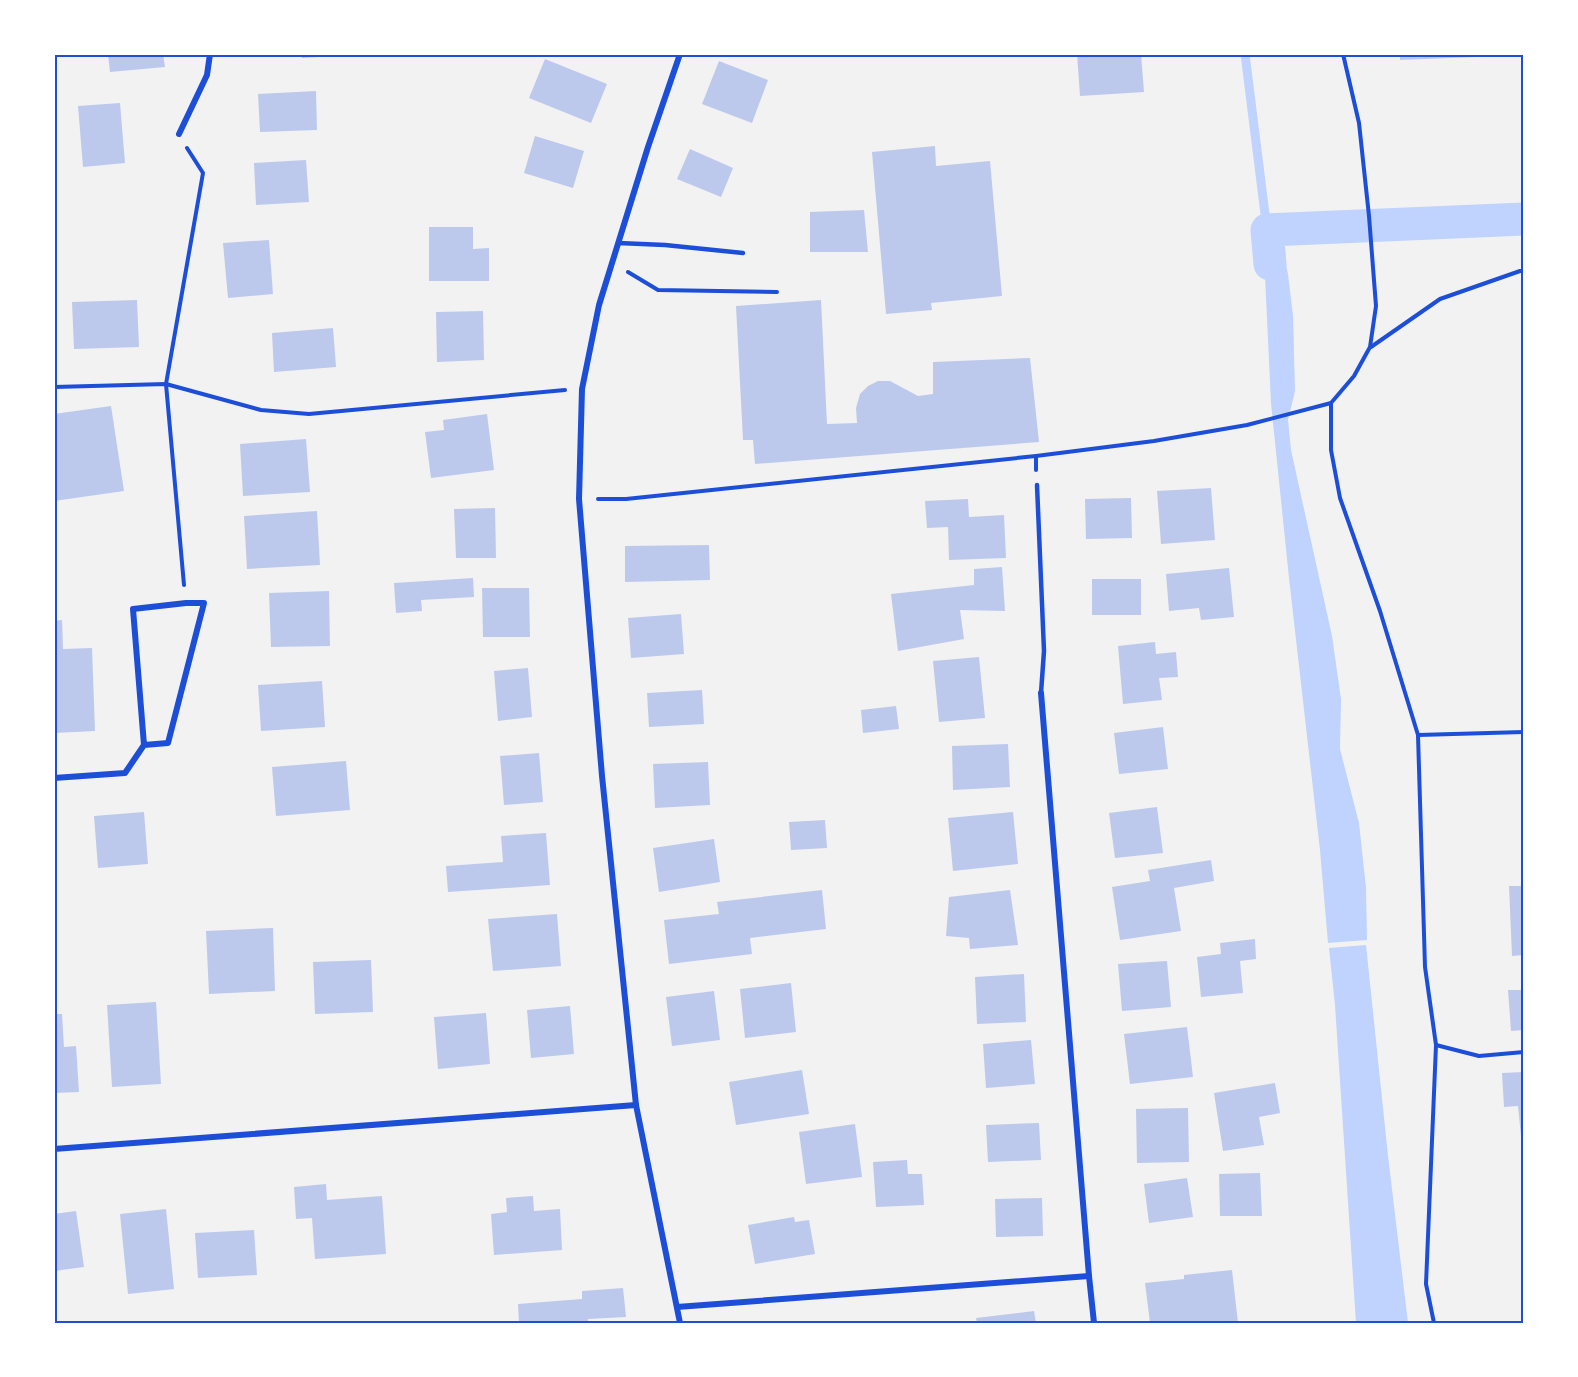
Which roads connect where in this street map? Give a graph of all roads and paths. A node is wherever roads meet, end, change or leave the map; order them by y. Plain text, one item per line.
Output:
1 (210, 54) edge
2 (680, 54) edge
3 (1343, 54) edge
4 (179, 134) joint
5 (618, 243) junction
6 (743, 253) dead end
7 (612, 262) junction
8 (1524, 271) edge
9 (777, 292) dead end
10 (1370, 347) junction
11 (166, 384) junction
12 (54, 387) edge
13 (582, 389) junction
14 (1331, 403) junction
15 (1036, 485) dead end
16 (579, 499) junction
17 (186, 603) junction
18 (1041, 693) joint
19 (1524, 732) edge
20 (1418, 735) junction
21 (144, 745) junction
22 (54, 778) edge
23 (1436, 1045) junction
24 (1524, 1052) edge
25 (636, 1105) junction
26 (54, 1149) edge
27 (1089, 1276) junction
28 (677, 1307) junction
29 (680, 1323) edge
30 (1094, 1323) edge
31 (1434, 1323) edge

1 - 4 street
2 - 5 street
3 - 10 path
4 - 11 path
5 - 6 lane
5 - 7 street
7 - 9 path
7 - 13 street
8 - 10 path
10 - 14 path
11 - 12 path
11 - 13 path
11 - 17 path
13 - 16 street
14 - 16 path
14 - 20 path
15 - 18 lane
16 - 25 street
17 - 21 street
17 - 21 street
18 - 27 street
19 - 20 path
20 - 23 path
21 - 22 street
23 - 24 path
23 - 31 path
25 - 26 street
25 - 28 street
27 - 28 street
27 - 30 street
28 - 29 street

